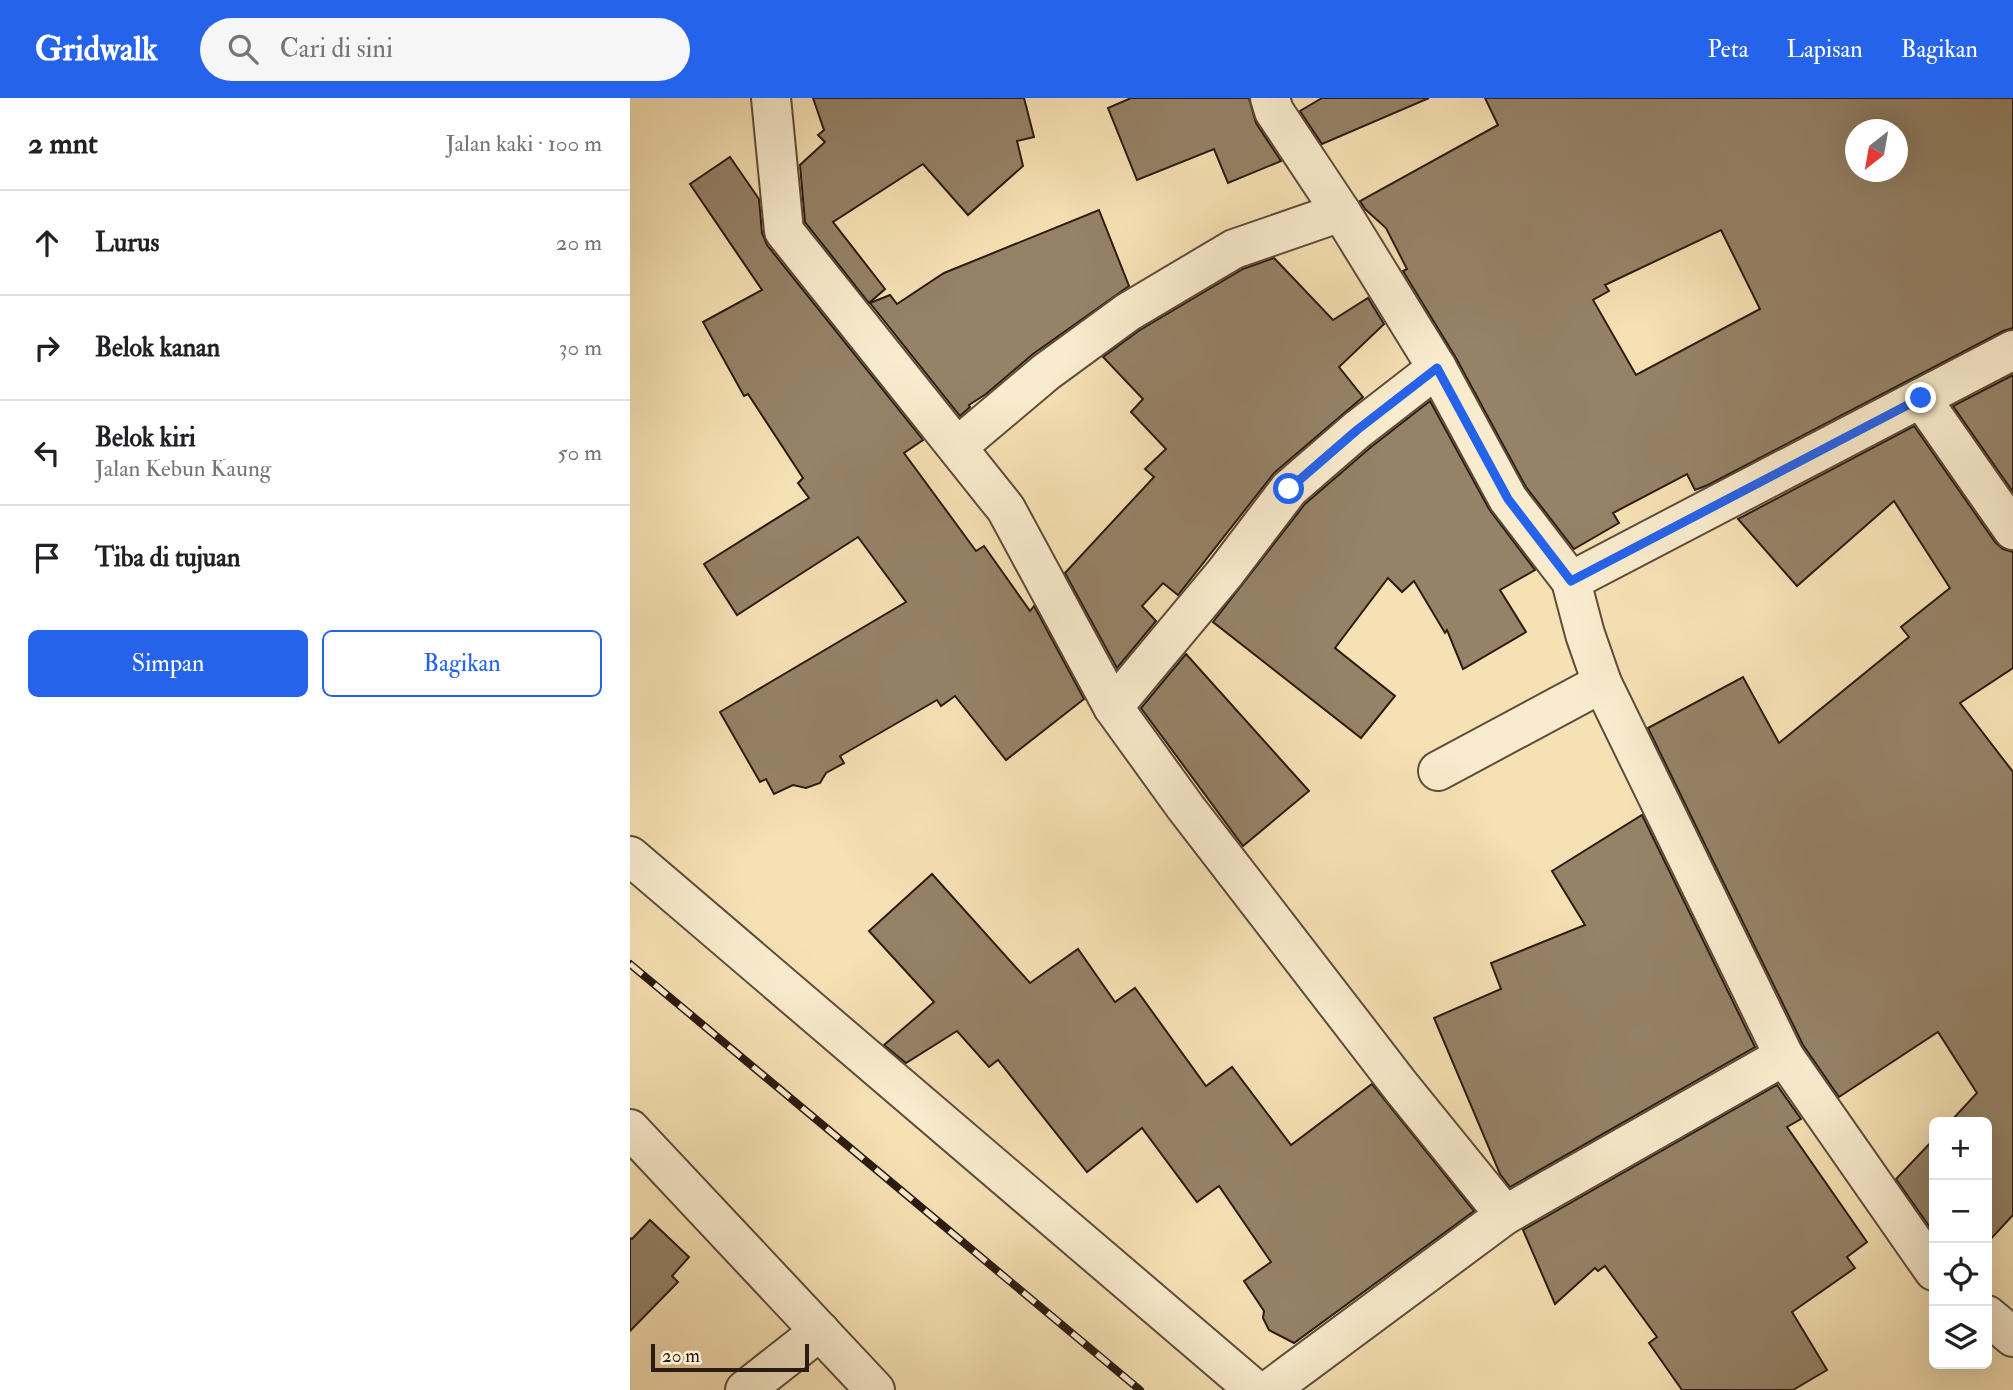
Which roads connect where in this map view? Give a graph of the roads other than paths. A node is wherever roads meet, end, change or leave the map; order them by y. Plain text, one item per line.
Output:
1 (771, 98) edge
2 (1270, 98) edge
3 (1341, 212) junction
4 (2013, 350) edge
5 (1437, 368) junction
6 (1921, 398) junction
7 (957, 447) junction
8 (2013, 530) edge
9 (1571, 581) junction
10 (1602, 683) junction
11 (1113, 707) junction
12 (1438, 771) dead end
13 (630, 856) edge
14 (1784, 1056) junction
15 (636, 1148) edge
16 (1505, 1215) junction
17 (1929, 1264) edge
18 (1992, 1319) edge
19 (820, 1331) junction
20 (2013, 1337) edge
21 (745, 1390) edge
22 (875, 1390) edge
23 (1255, 1390) edge
24 (1269, 1390) edge

1 - 7 street
2 - 3 street
3 - 5 street
3 - 7 street
4 - 6 street
5 - 9 street
5 - 11 street
6 - 8 street
6 - 9 street
7 - 11 street
9 - 10 street
10 - 12 street
10 - 14 street
11 - 16 street
13 - 23 street
14 - 16 street
14 - 17 street
15 - 19 street
16 - 24 street
18 - 20 street
19 - 21 street
19 - 22 street

